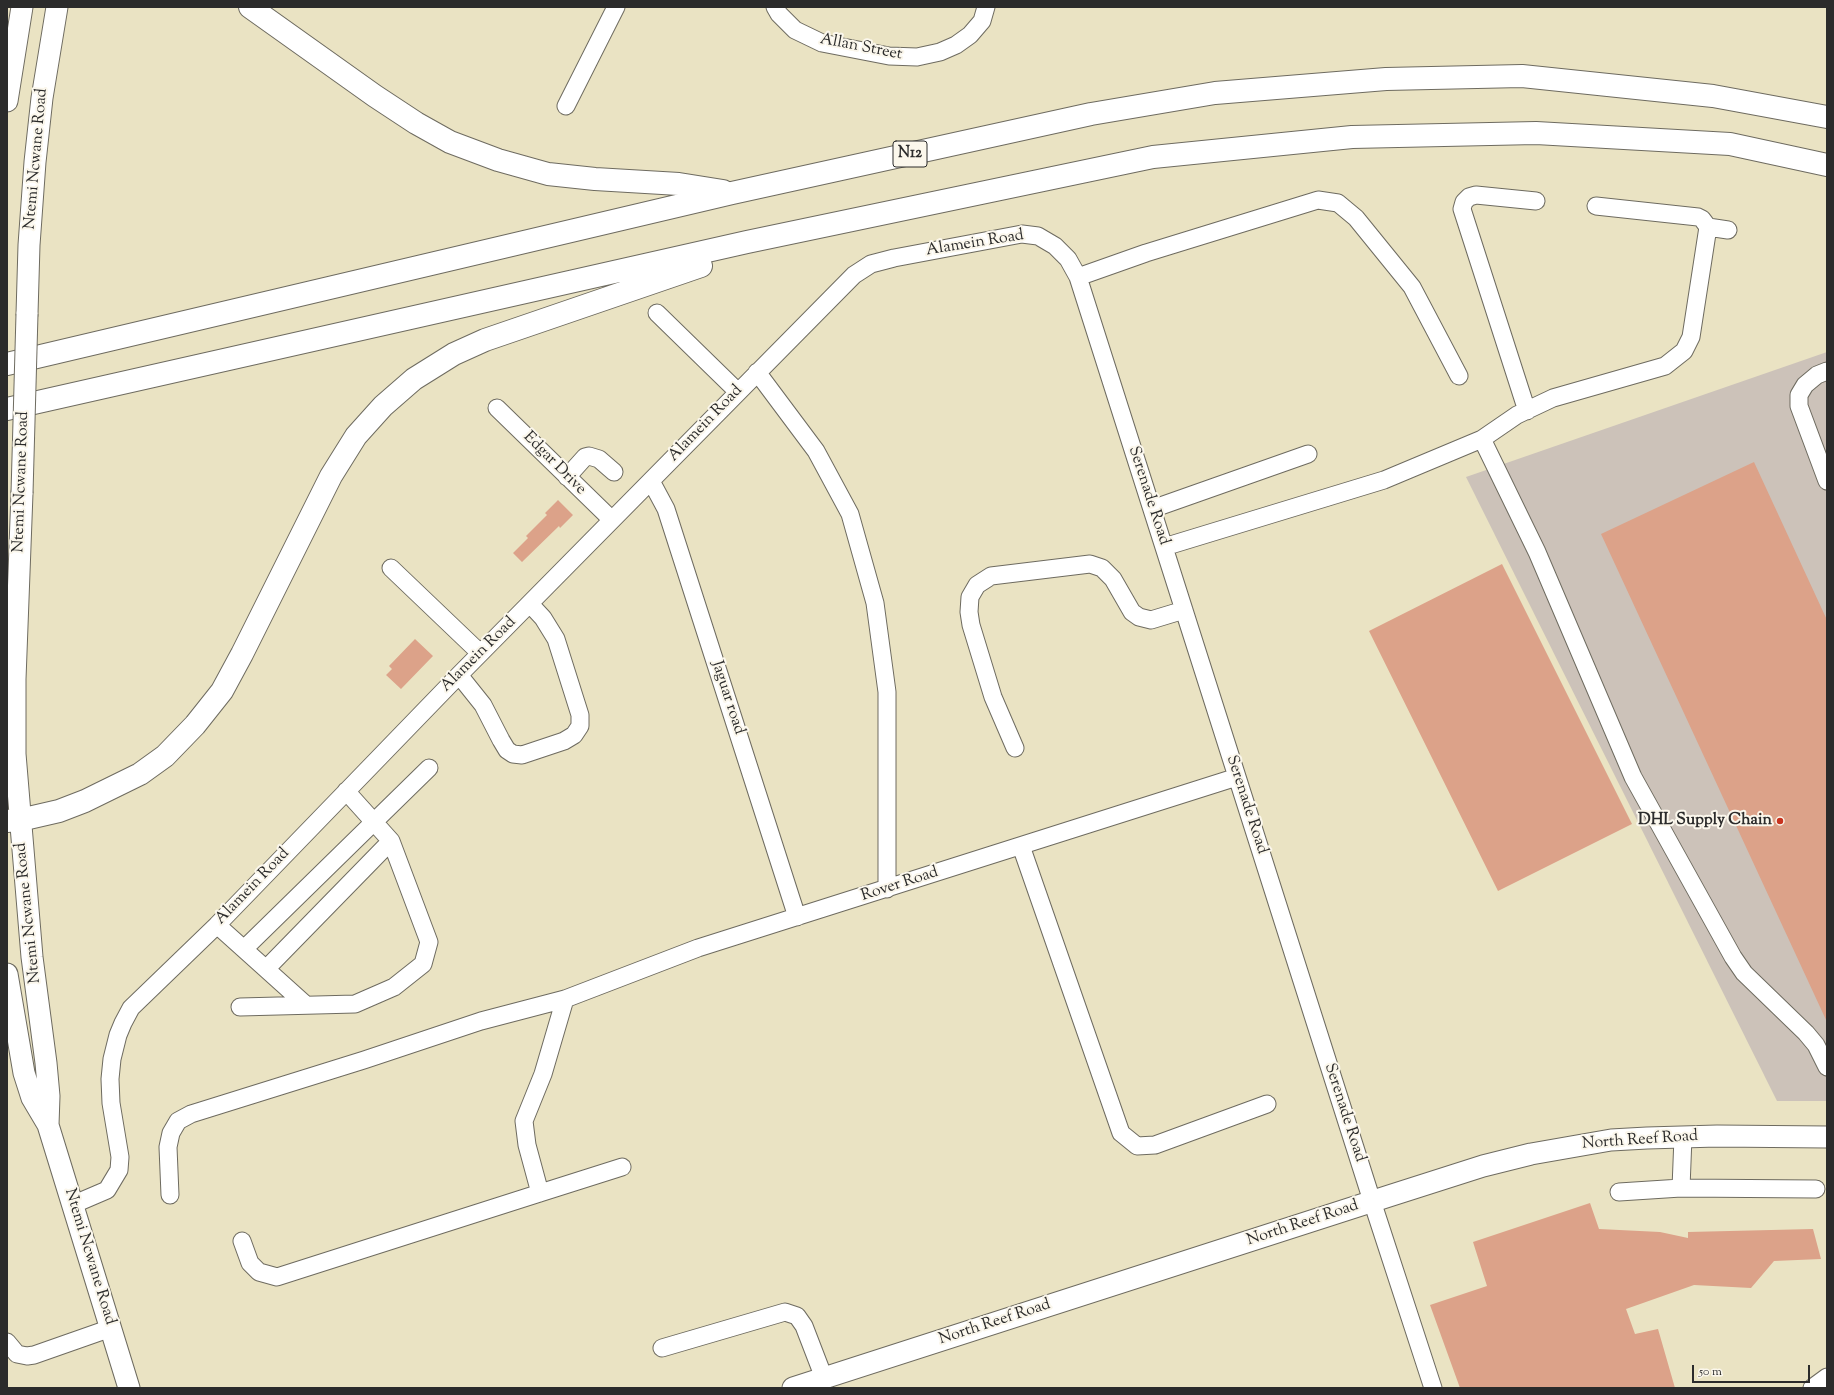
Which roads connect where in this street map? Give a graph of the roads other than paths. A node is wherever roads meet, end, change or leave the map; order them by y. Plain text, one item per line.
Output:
1 (22, 7) edge
2 (56, 7) edge
3 (250, 7) edge
4 (616, 7) edge
5 (775, 7) edge
6 (986, 7) edge
7 (7, 101) edge
8 (566, 106) dead end
9 (1827, 117) edge
10 (1827, 165) edge
11 (732, 193) junction
12 (1536, 201) dead end
13 (1596, 206) dead end
14 (1708, 227) junction
15 (1728, 230) dead end
16 (1038, 236) joint
17 (747, 242) junction
18 (1078, 277) junction
19 (657, 313) dead end
20 (7, 364) edge
21 (1827, 371) edge
22 (757, 372) junction
23 (1460, 376) dead end
24 (738, 392) junction
25 (497, 408) dead end
26 (7, 409) edge
27 (1527, 411) junction
28 (1482, 439) junction
29 (1308, 454) dead end
30 (614, 472) dead end
31 (567, 477) junction
32 (651, 481) junction
33 (1827, 481) edge
34 (1152, 509) junction
35 (612, 520) junction
36 (1164, 548) junction
37 (392, 568) dead end
38 (530, 604) junction
39 (1184, 610) junction
40 (480, 653) junction
41 (459, 675) junction
42 (1015, 748) dead end
43 (429, 768) dead end
44 (1237, 777) junction
45 (346, 791) junction
46 (373, 820) junction
47 (13, 821) edge
48 (391, 841) junction
49 (1021, 846) junction
50 (887, 889) junction
51 (797, 918) junction
52 (217, 925) junction
53 (244, 949) junction
54 (266, 969) junction
55 (7, 974) edge
56 (565, 999) junction
57 (306, 1005) junction
58 (240, 1007) dead end
59 (1827, 1067) edge
60 (1267, 1104) dead end
61 (48, 1125) junction
62 (1683, 1137) junction
63 (1827, 1137) edge
64 (622, 1166) dead end
65 (1681, 1188) junction
66 (1816, 1189) dead end
67 (1619, 1192) dead end
68 (540, 1193) junction
69 (170, 1195) dead end
70 (1372, 1201) junction
71 (72, 1205) junction
72 (242, 1241) dead end
73 (111, 1328) junction
74 (7, 1342) edge
75 (662, 1348) dead end
76 (1827, 1377) edge
77 (824, 1378) junction
78 (129, 1388) edge
79 (793, 1388) edge
80 (1433, 1388) edge
81 (1812, 1388) edge

1 - 7 main road
2 - 47 main road, Ntemi Ncwane Road, bridge
3 - 11 highway
4 - 8 street
5 - 6 street, Allan Street
9 - 11 highway, N12
10 - 17 highway
11 - 20 highway, N12
12 - 27 street
13 - 14 street
14 - 15 street
14 - 27 street
16 - 18 street, Serenade Road
16 - 22 street, Alamein Road
17 - 26 highway
17 - 47 highway
18 - 23 street
18 - 34 street, Serenade Road
19 - 24 street
21 - 33 street
22 - 24 street, Alamein Road
22 - 50 street
24 - 32 street, Alamein Road
25 - 31 street, Edgar Drive
27 - 28 street
28 - 36 street
28 - 59 street
29 - 34 street
30 - 31 street
31 - 35 street, Edgar Drive
32 - 35 street, Alamein Road
32 - 51 street, Jaguar road
34 - 36 street, Serenade Road
35 - 38 street, Alamein Road
36 - 39 street, Serenade Road
37 - 40 street
38 - 40 street, Alamein Road
38 - 41 street
39 - 42 street
39 - 44 street, Serenade Road
40 - 41 street, Alamein Road
41 - 45 street, Alamein Road
43 - 46 street
44 - 49 street, Rover Road
44 - 70 street, Serenade Road
45 - 46 street
45 - 52 street, Alamein Road
46 - 48 street
46 - 53 street
47 - 61 main road, Ntemi Ncwane Road
48 - 54 street
48 - 57 street
49 - 50 street, Rover Road
49 - 60 street
50 - 51 street, Rover Road
51 - 56 street, Rover Road
52 - 53 street
52 - 71 street, Alamein Road
53 - 54 street
54 - 57 street
55 - 61 main road, Ntemi Ncwane Road
56 - 68 street
56 - 69 street, Rover Road
57 - 58 street
61 - 71 main road, Ntemi Ncwane Road
62 - 63 main road, North Reef Road
62 - 65 street
62 - 70 main road, North Reef Road
64 - 68 street
65 - 66 street
65 - 67 street
68 - 72 street
70 - 77 main road, North Reef Road
70 - 80 street, Serenade Road
71 - 73 main road, Ntemi Ncwane Road
73 - 74 street
73 - 78 main road, Ntemi Ncwane Road
75 - 77 street
76 - 81 street
77 - 79 main road, North Reef Road

